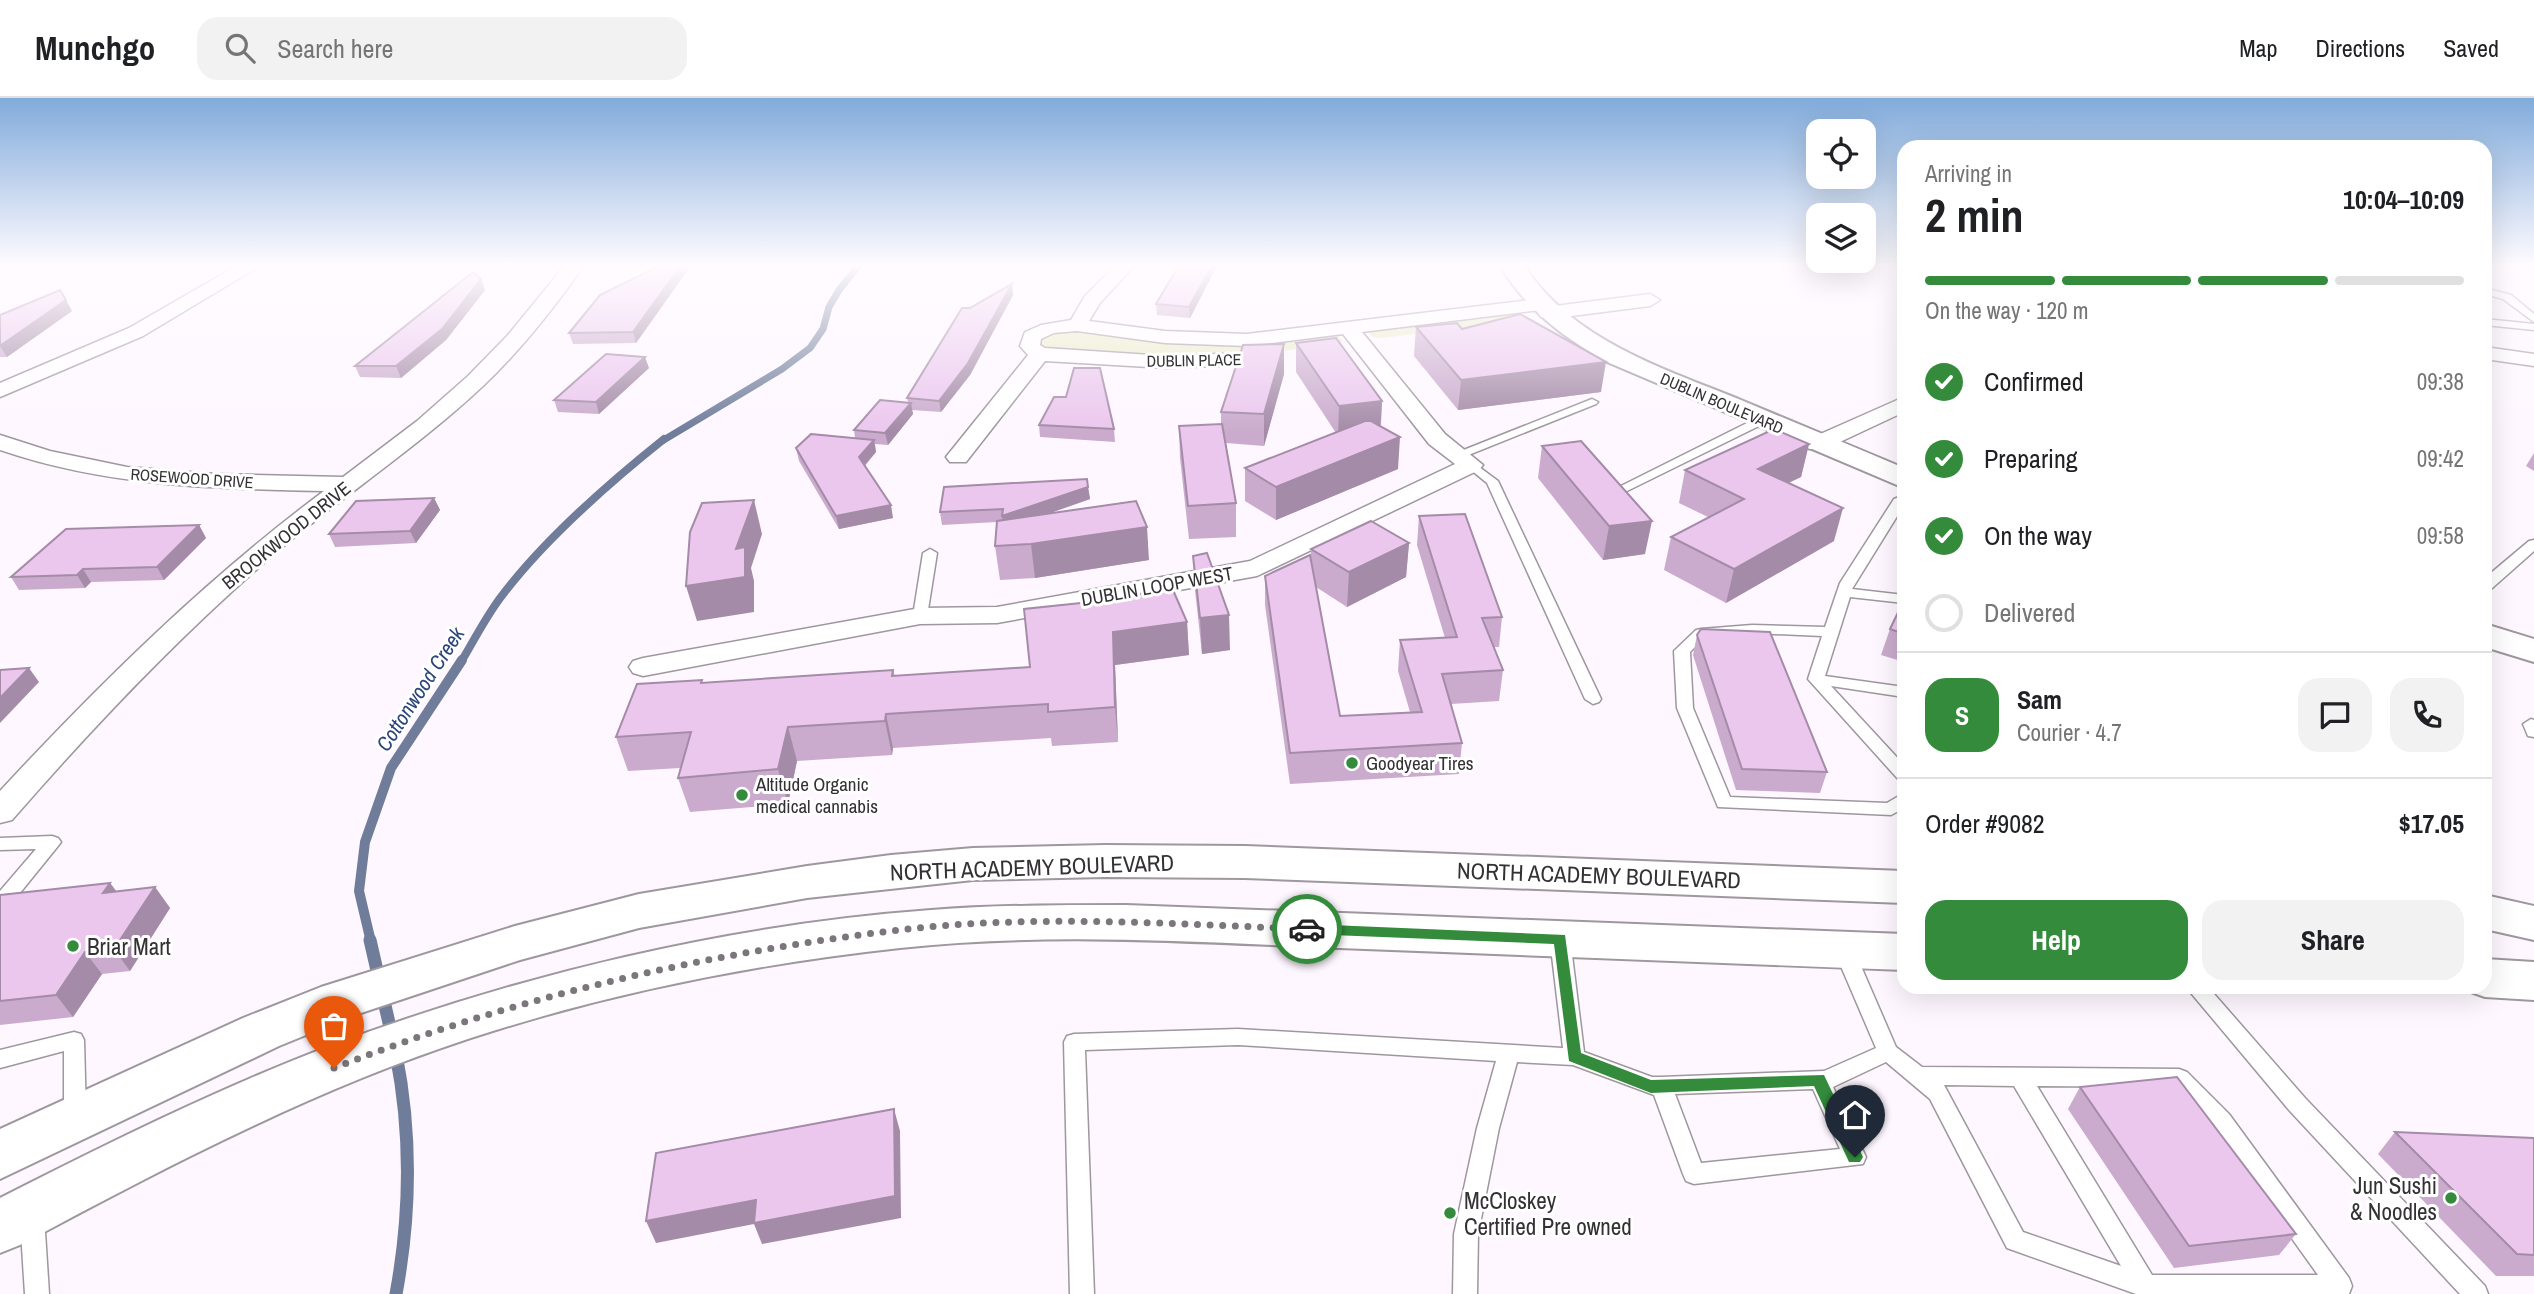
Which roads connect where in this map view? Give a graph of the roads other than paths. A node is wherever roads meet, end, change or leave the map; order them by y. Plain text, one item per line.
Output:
1 (157, 320) edge
2 (533, 320) edge
3 (1080, 320) edge
4 (1496, 320) edge
5 (1560, 320) edge
6 (2492, 323) edge
7 (1077, 325) junction
8 (2534, 327) edge
9 (1350, 342) junction
10 (1039, 354) junction
11 (1289, 355) dead end
12 (2492, 355) edge
13 (2534, 360) edge
14 (0, 391) edge
15 (1592, 402) edge
16 (1897, 407) edge
17 (1761, 420) junction
18 (0, 442) edge
19 (1817, 444) junction
20 (958, 457) dead end
21 (1464, 460) junction
22 (1897, 476) edge
23 (346, 484) junction
24 (1897, 509) edge
25 (1630, 511) edge
26 (2534, 544) edge
27 (930, 553) dead end
28 (2492, 579) edge
29 (1844, 592) junction
30 (1897, 598) edge
31 (920, 616) junction
32 (1832, 632) junction
33 (2492, 632) edge
34 (2534, 651) edge
35 (643, 667) dead end
36 (1816, 679) junction
37 (1897, 691) edge
38 (1593, 699) dead end
39 (1897, 767) edge
40 (1897, 804) edge
41 (0, 812) edge
42 (0, 844) edge
43 (1897, 887) edge
44 (0, 904) edge
45 (2492, 914) edge
46 (2534, 923) edge
47 (1560, 939) junction
48 (1844, 950) junction
49 (1897, 952) edge
50 (2492, 978) edge
51 (2534, 981) edge
52 (2202, 994) edge
53 (1888, 1052) junction
54 (1509, 1053) junction
55 (1574, 1057) junction
56 (0, 1059) edge
57 (1917, 1076) junction
58 (2020, 1077) junction
59 (1819, 1080) junction
60 (1661, 1086) junction
61 (94, 1110) junction
62 (0, 1155) edge
63 (16, 1218) edge
64 (2146, 1286) junction
65 (37, 1294) edge
66 (1082, 1294) edge
67 (1465, 1294) edge
68 (2476, 1294) edge

1 - 14 street
2 - 23 street, BROOKWOOD DRIVE
3 - 7 street
4 - 9 street, DUBLIN PLACE
5 - 17 main road, DUBLIN BOULEVARD
6 - 8 lane
7 - 9 street, DUBLIN PLACE
7 - 10 street
9 - 21 street
10 - 11 street, DUBLIN PLACE
10 - 20 street
12 - 13 street
15 - 21 lane
16 - 19 street
17 - 19 main road, DUBLIN BOULEVARD
17 - 25 lane
18 - 23 street, ROSEWOOD DRIVE
19 - 22 main road, DUBLIN BOULEVARD
21 - 31 street, DUBLIN LOOP WEST
21 - 38 lane
23 - 41 street, BROOKWOOD DRIVE
24 - 29 lane
26 - 28 lane
27 - 31 lane
29 - 30 lane
29 - 32 lane
31 - 35 street, DUBLIN LOOP WEST
32 - 36 lane
32 - 40 lane
33 - 34 main road
36 - 37 lane
36 - 39 lane
42 - 44 lane
43 - 61 main road, NORTH ACADEMY BOULEVARD
45 - 46 main road
47 - 48 main road
47 - 55 lane
47 - 63 main road
48 - 49 main road
48 - 53 lane
50 - 51 main road
52 - 68 lane
53 - 57 lane
53 - 59 lane
54 - 55 lane
54 - 66 lane
54 - 67 lane
55 - 60 lane
56 - 61 lane
57 - 58 lane
57 - 64 lane
58 - 64 lane
58 - 64 lane
59 - 60 lane
59 - 60 lane
61 - 62 main road, NORTH ACADEMY BOULEVARD
63 - 65 lane

